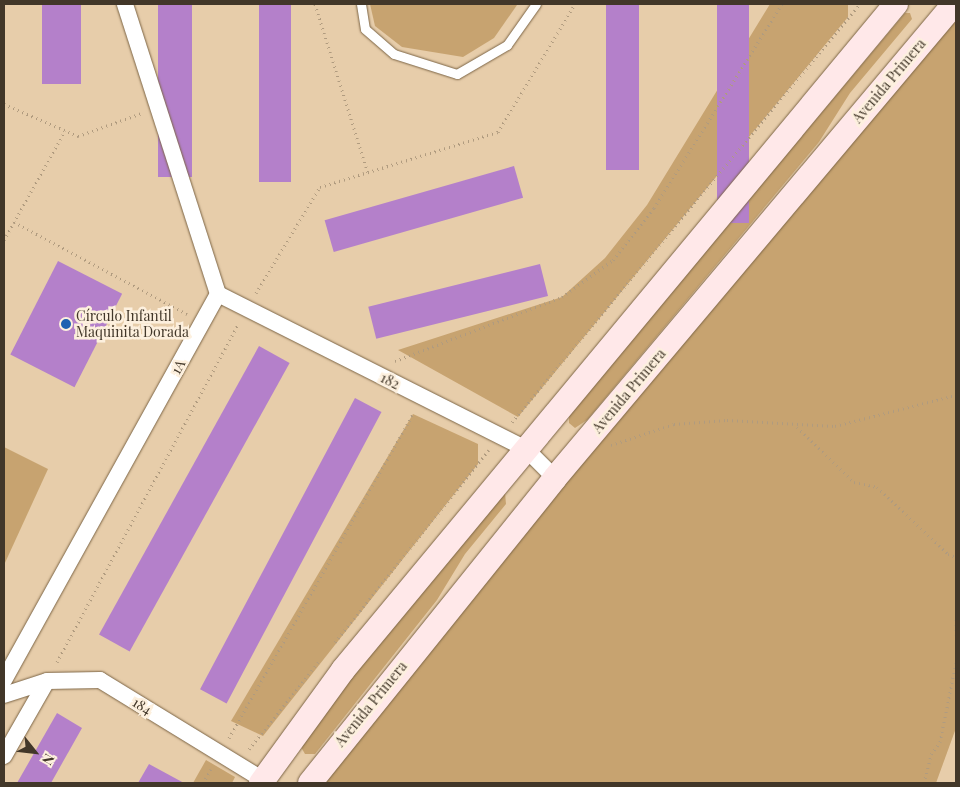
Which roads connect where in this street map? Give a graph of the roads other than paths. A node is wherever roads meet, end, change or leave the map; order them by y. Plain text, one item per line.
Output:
1 (125, 4) edge
2 (361, 4) edge
3 (536, 4) edge
4 (896, 4) edge
5 (954, 4) edge
6 (218, 294) junction
7 (526, 450) junction
8 (555, 478) junction
9 (4, 680) edge
10 (47, 681) junction
11 (4, 695) edge
12 (4, 756) edge
13 (264, 782) edge
14 (310, 783) edge

1 - 6 street
2 - 3 lane
4 - 7 street
5 - 8 street, Avenida Primera
6 - 7 street, 182
6 - 9 street, 1A
7 - 8 street, 182
7 - 13 street
8 - 14 street, Avenida Primera
10 - 11 street, 184
10 - 12 street
10 - 13 street, 184

